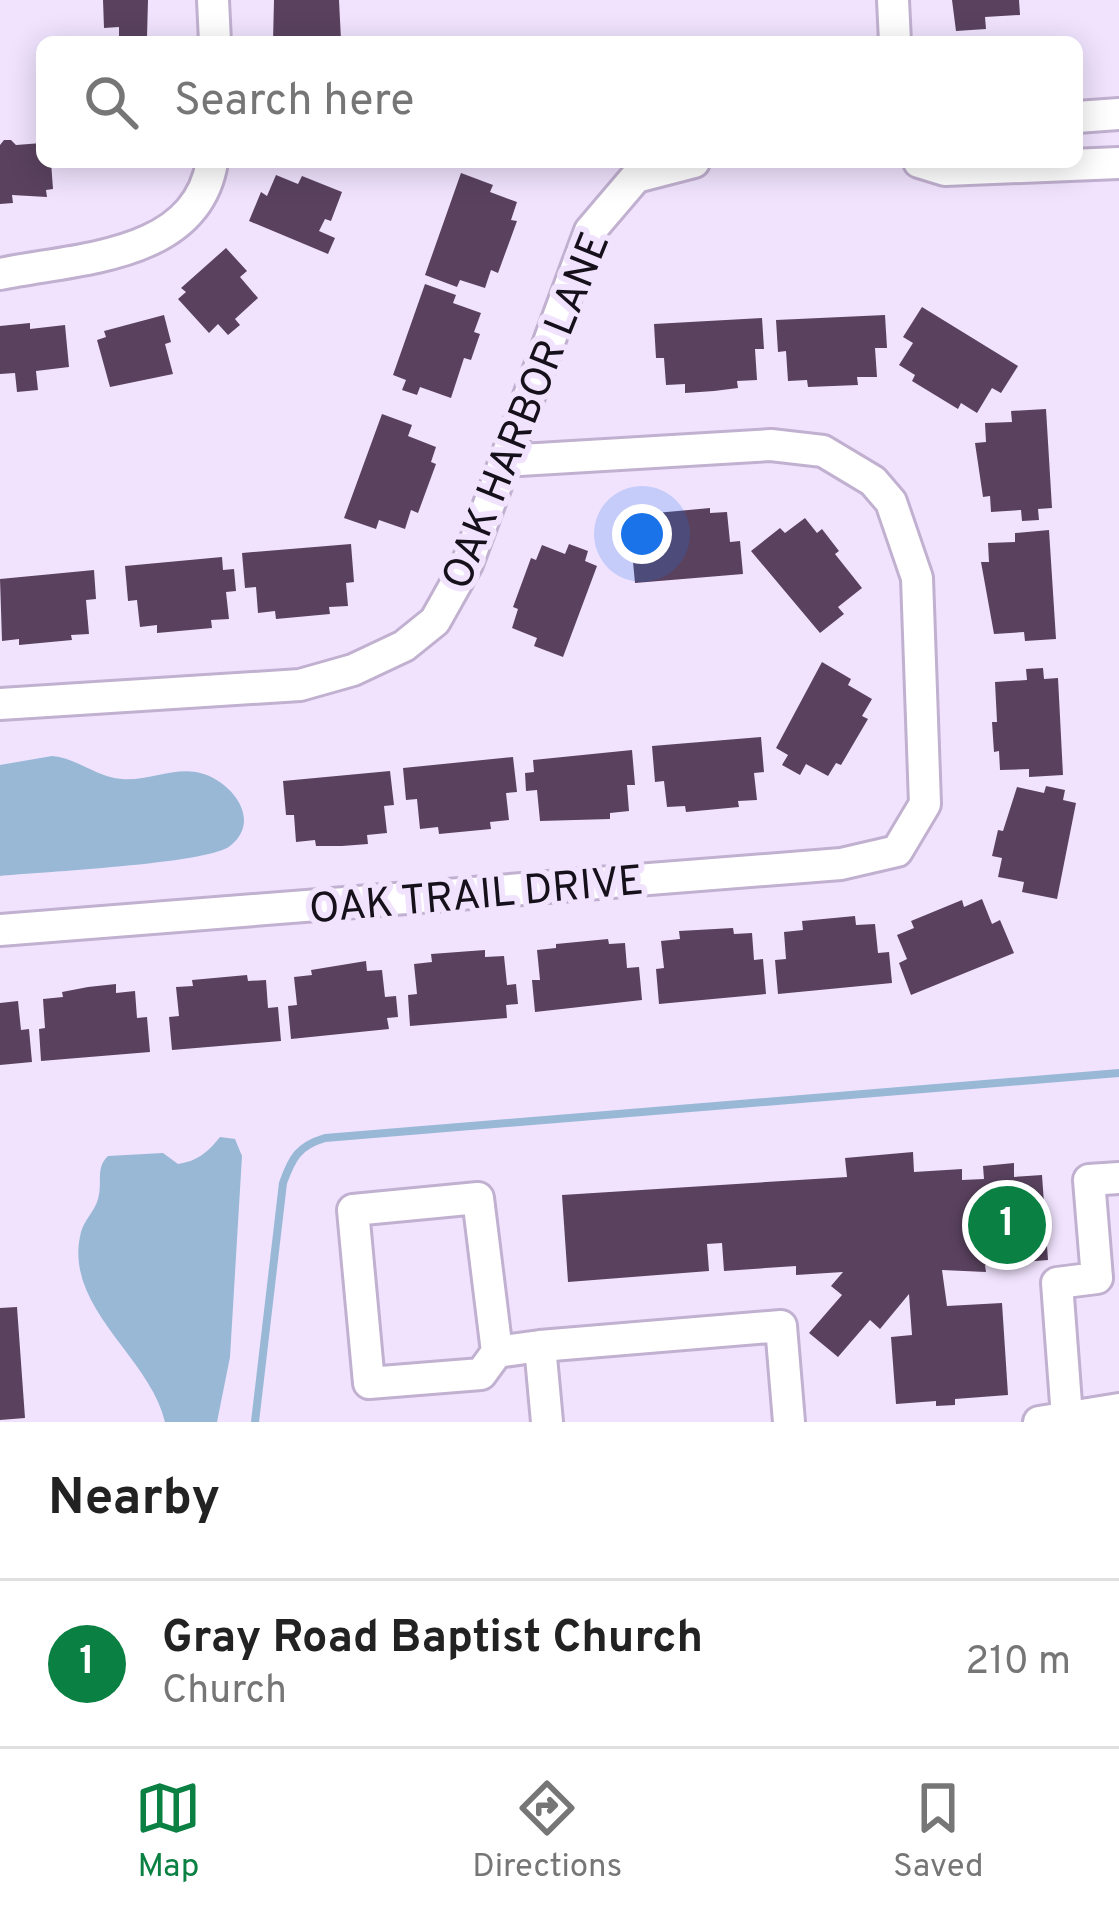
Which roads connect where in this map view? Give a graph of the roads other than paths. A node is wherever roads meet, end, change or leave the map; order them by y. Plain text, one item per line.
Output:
1 (213, 0) edge
2 (893, 0) edge
3 (215, 36) edge
4 (895, 36) edge
5 (1119, 114) edge
6 (1083, 117) edge
7 (1119, 163) edge
8 (1083, 164) edge
9 (211, 168) edge
10 (671, 168) edge
11 (938, 168) edge
12 (995, 168) edge
13 (0, 274) edge
14 (505, 460) junction
15 (0, 704) edge
16 (0, 930) edge
17 (1119, 1178) edge
18 (1108, 1277) edge
19 (540, 1346) junction
20 (497, 1352) junction
21 (1119, 1408) edge
22 (1053, 1420) edge
23 (547, 1422) edge
24 (789, 1422) edge

1 - 3 street
2 - 4 street
5 - 6 street
7 - 8 street
9 - 13 street
10 - 14 street, OAK HARBOR LANE
11 - 12 street
14 - 15 street, OAK HARBOR LANE
14 - 16 street, OAK TRAIL DRIVE
17 - 18 street
18 - 22 street
19 - 20 street
19 - 23 street
19 - 24 street
20 - 20 street
21 - 22 street

